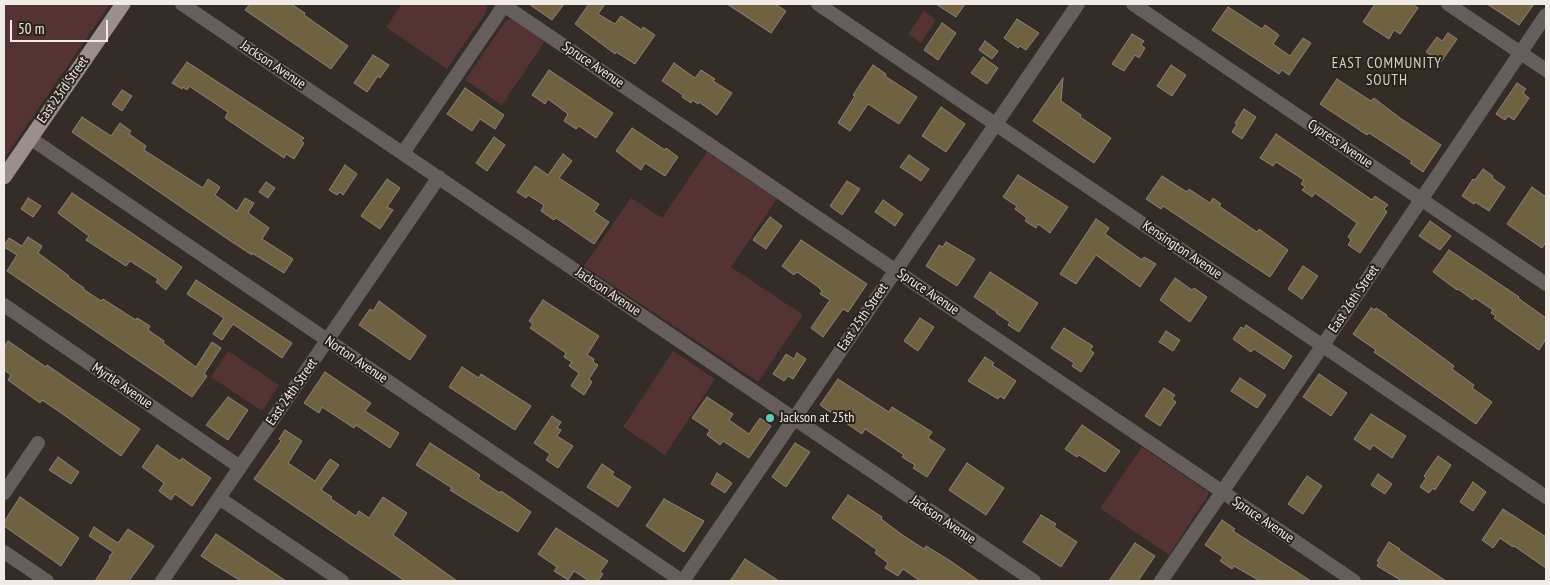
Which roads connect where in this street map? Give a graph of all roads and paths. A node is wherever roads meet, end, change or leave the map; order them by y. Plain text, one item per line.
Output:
1 (123, 4) edge
2 (182, 4) edge
3 (504, 4) edge
4 (818, 4) edge
5 (1078, 4) edge
6 (1133, 4) edge
7 (1448, 4) edge
8 (1546, 15) edge
9 (1521, 53) junction
10 (1546, 70) edge
11 (995, 124) junction
12 (30, 138) junction
13 (403, 153) junction
14 (4, 177) edge
15 (439, 177) junction
16 (1422, 200) junction
17 (895, 270) junction
18 (1546, 284) edge
19 (4, 305) edge
20 (328, 340) junction
21 (1323, 345) junction
22 (793, 419) junction
23 (38, 443) dead end
24 (240, 467) junction
25 (1222, 492) junction
26 (4, 493) edge
27 (1546, 497) edge
28 (219, 498) junction
29 (4, 552) edge
30 (47, 581) edge
31 (162, 581) edge
32 (342, 581) edge
33 (682, 581) edge
34 (1034, 581) edge
35 (1160, 581) edge
36 (1354, 581) edge

1 - 12 main road, East 23rd Street
2 - 13 street, Jackson Avenue
3 - 13 street
3 - 17 street, Spruce Avenue
4 - 11 street, Kensington Avenue
5 - 11 street, East 25th Street
6 - 16 street, Cypress Avenue
7 - 9 street
8 - 9 street, East 26th Street
9 - 10 street
9 - 16 street, East 26th Street
11 - 17 street, East 25th Street
11 - 21 street, Kensington Avenue
12 - 14 main road, East 23rd Street
12 - 20 street, Norton Avenue
13 - 15 street, Jackson Avenue
15 - 20 street, East 24th Street
15 - 22 street, Jackson Avenue
16 - 18 street, Cypress Avenue
16 - 21 street, East 26th Street
17 - 22 street, East 25th Street
17 - 25 street, Spruce Avenue
19 - 24 street, Myrtle Avenue
20 - 24 street, East 24th Street
20 - 33 street, Norton Avenue
21 - 25 street, East 26th Street
21 - 27 street, Kensington Avenue
22 - 33 street, East 25th Street
22 - 34 street, Jackson Avenue
23 - 26 street
24 - 28 street, East 24th Street
25 - 35 street, East 26th Street
25 - 36 street, Spruce Avenue
28 - 31 street, East 24th Street
28 - 32 street
29 - 30 street

